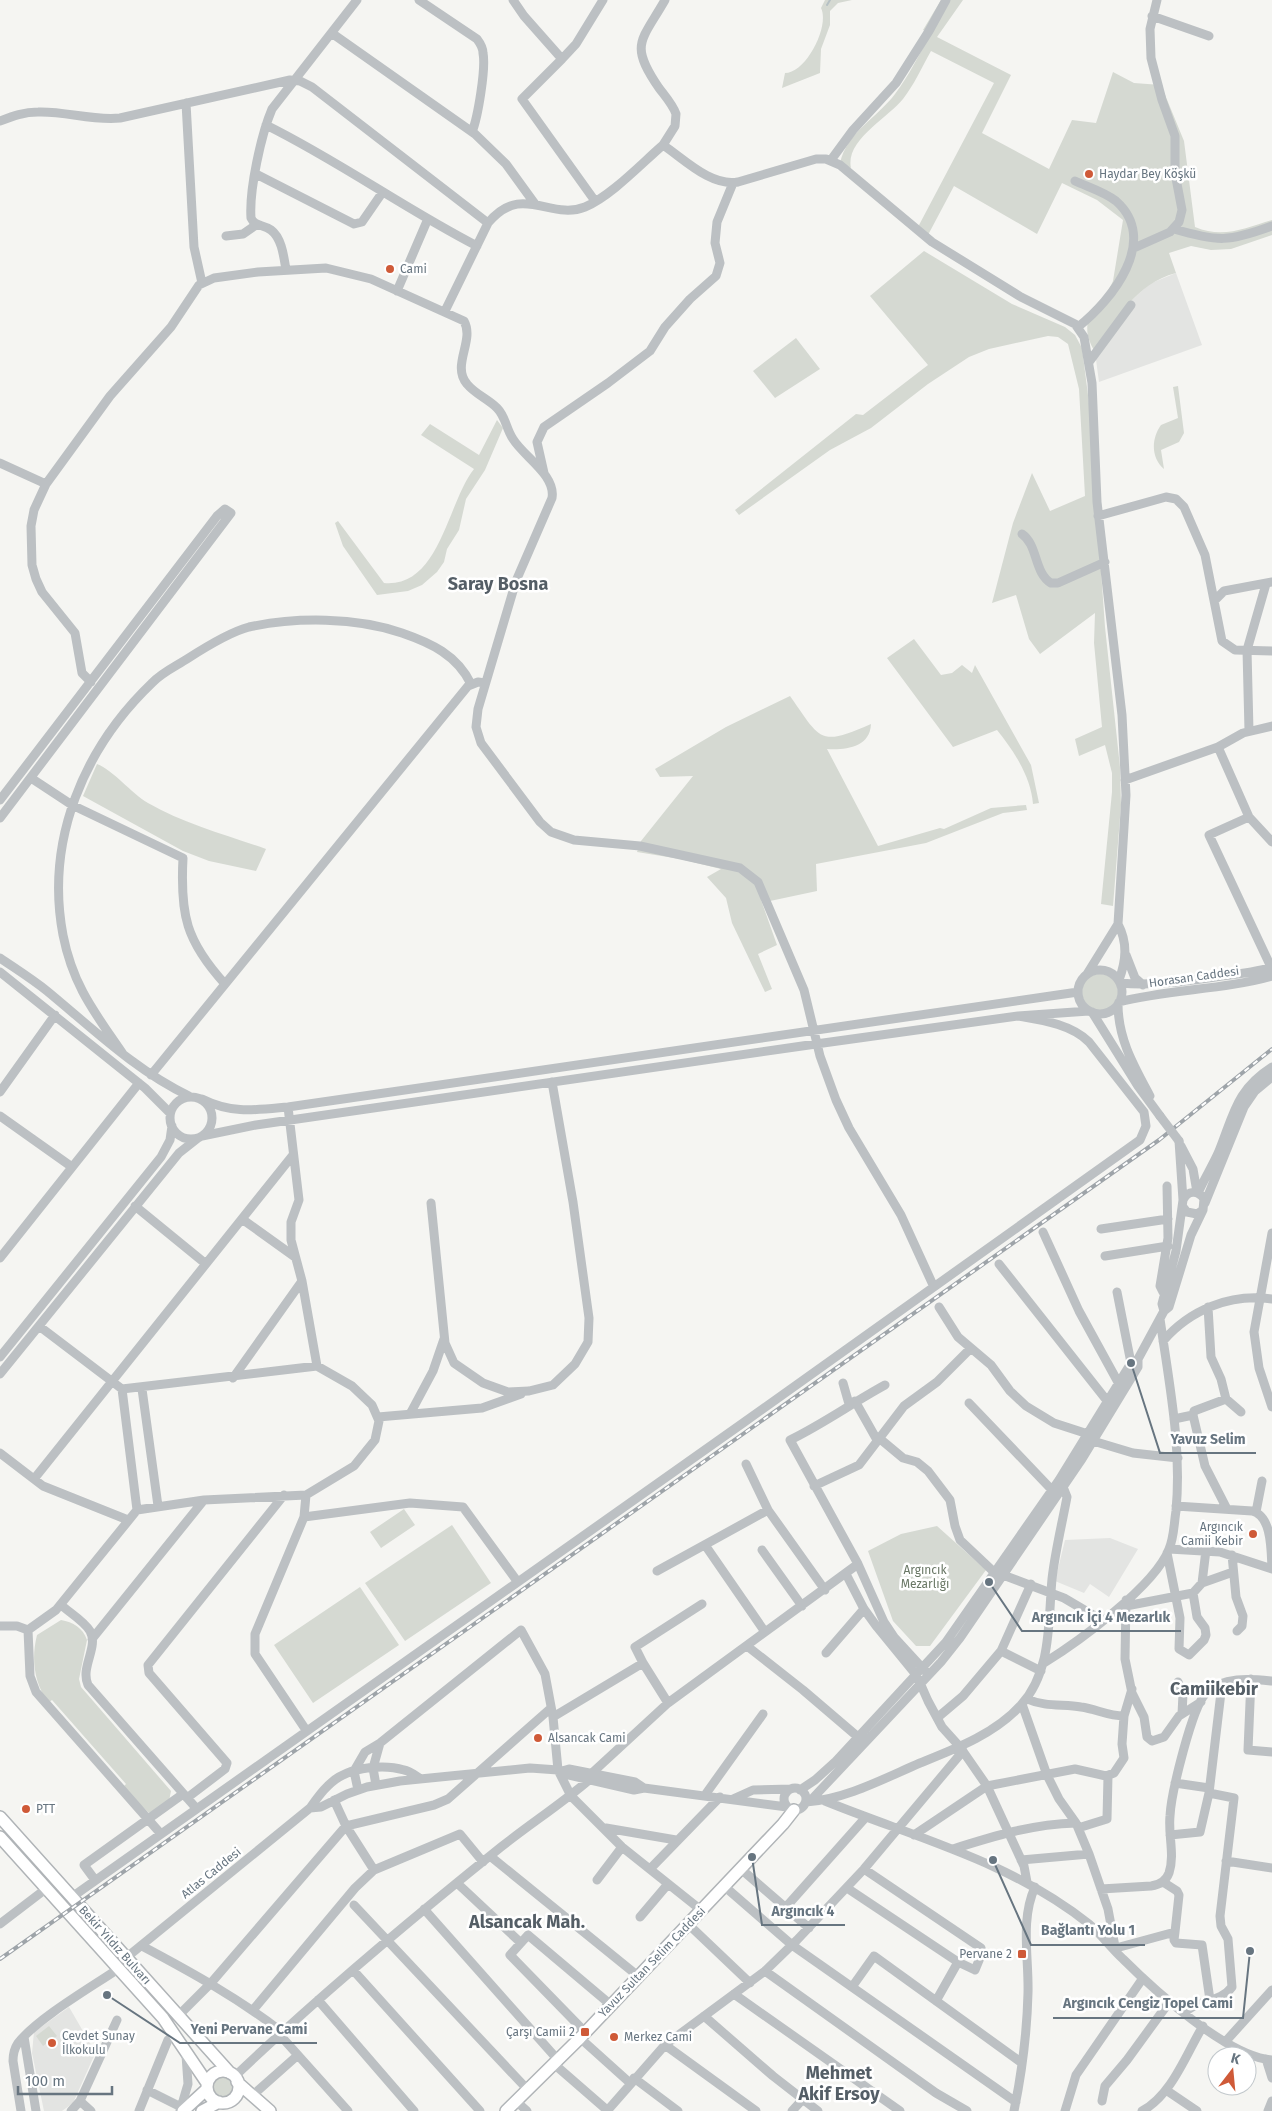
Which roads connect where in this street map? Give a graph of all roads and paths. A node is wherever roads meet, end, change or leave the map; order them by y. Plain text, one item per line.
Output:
1 (357, 0) edge
2 (419, 0) edge
3 (513, 0) edge
4 (603, 0) edge
5 (665, 0) edge
6 (946, 0) edge
7 (1157, 0) edge
8 (1152, 16) junction
9 (333, 34) junction
10 (1209, 36) dead end
11 (562, 59) junction
12 (295, 80) junction
13 (186, 103) junction
14 (0, 121) edge
15 (266, 125) junction
16 (472, 132) junction
17 (663, 145) junction
18 (831, 160) junction
19 (256, 174) junction
20 (1075, 181) dead end
21 (733, 183) junction
22 (382, 193) junction
23 (595, 201) junction
24 (535, 204) junction
25 (427, 221) junction
26 (256, 224) junction
27 (488, 224) junction
28 (1272, 226) edge
29 (1174, 229) junction
30 (226, 236) dead end
31 (477, 246) junction
32 (1134, 248) junction
33 (286, 270) junction
34 (202, 283) junction
35 (396, 291) junction
36 (1131, 305) dead end
37 (445, 311) junction
38 (1078, 327) junction
39 (1089, 362) junction
40 (0, 463) edge
41 (544, 475) junction
42 (46, 484) junction
43 (1098, 516) junction
44 (1022, 534) dead end
45 (1104, 562) junction
46 (1269, 583) edge
47 (1215, 600) junction
48 (1246, 650) junction
49 (1272, 651) edge
50 (91, 682) junction
51 (485, 682) junction
52 (471, 684) junction
53 (1272, 726) edge
54 (1249, 731) junction
55 (1218, 747) junction
56 (31, 778) junction
57 (1126, 780) junction
58 (0, 800) edge
59 (72, 805) junction
60 (1249, 817) junction
61 (0, 818) edge
62 (1272, 842) edge
63 (1118, 924) junction
64 (1125, 952) junction
65 (0, 958) edge
66 (1272, 967) edge
67 (0, 972) edge
68 (1087, 974) junction
69 (1272, 976) edge
70 (1120, 982) junction
71 (225, 984) junction
72 (1143, 985) junction
73 (1078, 992) junction
74 (1119, 1003) junction
75 (90, 1008) junction
76 (1090, 1011) junction
77 (55, 1015) junction
78 (1018, 1016) junction
79 (83, 1021) junction
80 (813, 1031) junction
81 (816, 1044) junction
82 (123, 1054) junction
83 (1272, 1067) edge
84 (151, 1075) junction
85 (1272, 1077) edge
86 (552, 1082) junction
87 (139, 1083) junction
88 (0, 1092) edge
89 (189, 1096) junction
90 (202, 1099) junction
91 (288, 1106) junction
92 (170, 1113) junction
93 (0, 1116) edge
94 (1160, 1116) junction
95 (289, 1121) junction
96 (172, 1126) junction
97 (200, 1137) junction
98 (1179, 1141) junction
99 (294, 1155) junction
100 (1190, 1163) junction
101 (72, 1167) junction
102 (1211, 1167) junction
103 (1167, 1186) dead end
104 (1198, 1193) junction
105 (430, 1203) dead end
106 (1183, 1203) junction
107 (135, 1206) junction
108 (1204, 1206) junction
109 (242, 1219) junction
110 (1168, 1219) junction
111 (1101, 1229) dead end
112 (1043, 1232) dead end
113 (1272, 1233) edge
114 (1168, 1246) junction
115 (1105, 1256) dead end
116 (295, 1257) junction
117 (0, 1258) edge
118 (206, 1264) junction
119 (999, 1264) dead end
120 (302, 1281) junction
121 (933, 1285) junction
122 (1117, 1292) dead end
123 (1164, 1294) junction
124 (1261, 1298) junction
125 (1272, 1299) edge
126 (938, 1307) dead end
127 (1208, 1307) junction
128 (1162, 1315) junction
129 (39, 1326) junction
130 (444, 1339) junction
131 (1163, 1341) junction
132 (971, 1348) junction
133 (0, 1357) edge
134 (1135, 1361) junction
135 (317, 1366) junction
136 (0, 1374) edge
137 (233, 1378) junction
138 (111, 1382) junction
139 (843, 1383) dead end
140 (1119, 1384) junction
141 (885, 1385) dead end
142 (122, 1389) junction
143 (142, 1389) junction
144 (529, 1391) junction
145 (1226, 1399) junction
146 (1108, 1402) junction
147 (852, 1403) junction
148 (969, 1403) dead end
149 (1271, 1404) edge
150 (1241, 1412) dead end
151 (410, 1414) junction
152 (1193, 1415) junction
153 (378, 1417) junction
154 (1174, 1419) junction
155 (1090, 1437) junction
156 (878, 1439) junction
157 (0, 1453) edge
158 (1178, 1458) junction
159 (746, 1464) dead end
160 (34, 1479) junction
161 (1262, 1481) dead end
162 (814, 1486) junction
163 (1062, 1487) junction
164 (1052, 1490) junction
165 (284, 1495) junction
166 (306, 1495) junction
167 (204, 1500) junction
168 (158, 1506) junction
169 (1176, 1506) junction
170 (137, 1510) junction
171 (768, 1510) junction
172 (1227, 1510) junction
173 (1256, 1512) junction
174 (304, 1517) junction
175 (128, 1520) junction
176 (705, 1545) junction
177 (762, 1550) dead end
178 (1206, 1550) junction
179 (1168, 1551) junction
180 (1232, 1555) junction
181 (858, 1564) junction
182 (1272, 1569) edge
183 (658, 1571) dead end
184 (1234, 1572) junction
185 (846, 1574) junction
186 (999, 1574) junction
187 (517, 1582) junction
188 (1202, 1583) junction
189 (1032, 1584) junction
190 (825, 1590) junction
191 (1051, 1592) junction
192 (1193, 1593) junction
193 (1177, 1596) junction
194 (1126, 1603) junction
195 (702, 1604) dead end
196 (61, 1605) junction
197 (802, 1606) junction
198 (864, 1609) junction
199 (1103, 1621) junction
200 (0, 1626) edge
201 (28, 1630) junction
202 (1237, 1631) dead end
203 (765, 1632) junction
204 (92, 1639) junction
205 (747, 1646) junction
206 (1001, 1651) junction
207 (826, 1653) dead end
208 (643, 1663) junction
209 (1042, 1667) junction
210 (923, 1676) junction
211 (1251, 1679) junction
212 (1272, 1681) edge
213 (1178, 1682) dead end
214 (1222, 1684) junction
215 (1132, 1689) junction
216 (1024, 1701) junction
217 (1202, 1702) junction
218 (668, 1703) junction
219 (552, 1713) junction
220 (763, 1714) dead end
221 (1182, 1714) junction
222 (1124, 1716) junction
223 (937, 1718) junction
224 (306, 1730) junction
225 (858, 1738) junction
226 (380, 1743) junction
227 (962, 1749) junction
228 (1272, 1752) edge
229 (370, 1769) junction
230 (354, 1771) junction
231 (560, 1771) junction
232 (474, 1774) junction
233 (1047, 1775) junction
234 (1108, 1776) junction
235 (590, 1777) junction
236 (422, 1779) junction
237 (1176, 1783) junction
238 (988, 1786) junction
239 (367, 1787) junction
240 (796, 1789) junction
241 (1209, 1790) junction
242 (705, 1795) junction
243 (185, 1796) junction
244 (571, 1796) junction
245 (720, 1797) junction
246 (734, 1799) junction
247 (334, 1800) junction
248 (825, 1801) junction
249 (806, 1802) junction
250 (196, 1808) junction
251 (310, 1808) junction
252 (790, 1808) junction
253 (0, 1817) edge
254 (866, 1817) junction
255 (148, 1819) junction
256 (346, 1826) junction
257 (1077, 1826) junction
258 (606, 1828) junction
259 (897, 1829) junction
260 (1007, 1832) junction
261 (161, 1834) junction
262 (914, 1835) junction
263 (1170, 1835) junction
264 (0, 1837) edge
265 (676, 1840) junction
266 (622, 1847) junction
267 (953, 1849) junction
268 (1089, 1854) junction
269 (486, 1859) junction
270 (1021, 1860) junction
271 (1226, 1862) junction
272 (1272, 1868) edge
273 (650, 1869) junction
274 (741, 1869) junction
275 (864, 1869) junction
276 (374, 1870) junction
277 (95, 1880) junction
278 (597, 1880) dead end
279 (1163, 1882) junction
280 (456, 1883) junction
281 (668, 1884) junction
282 (1031, 1885) junction
283 (724, 1886) junction
284 (47, 1888) junction
285 (847, 1888) junction
286 (1101, 1888) junction
287 (72, 1897) junction
288 (354, 1905) dead end
289 (786, 1907) junction
290 (424, 1909) junction
291 (701, 1910) junction
292 (640, 1917) dead end
293 (0, 1924) edge
294 (688, 1924) junction
295 (809, 1928) junction
296 (1175, 1932) junction
297 (389, 1939) junction
298 (521, 1943) junction
299 (792, 1945) junction
300 (142, 1946) junction
301 (1116, 1950) junction
302 (127, 1957) junction
303 (958, 1962) junction
304 (118, 1969) junction
305 (353, 1970) junction
306 (765, 1971) junction
307 (638, 1976) junction
308 (1143, 1978) junction
309 (211, 1983) junction
310 (750, 1983) junction
311 (852, 1987) junction
312 (1272, 1990) edge
313 (734, 1994) junction
314 (318, 2000) junction
315 (1210, 2000) junction
316 (936, 2001) junction
317 (1170, 2001) junction
318 (611, 2005) junction
319 (253, 2010) junction
320 (1184, 2013) junction
321 (178, 2016) junction
322 (704, 2016) junction
323 (118, 2020) dead end
324 (1203, 2026) junction
325 (280, 2033) junction
326 (582, 2035) junction
327 (24, 2037) junction
328 (168, 2040) dead end
329 (1226, 2041) junction
330 (665, 2045) junction
331 (184, 2047) junction
332 (298, 2056) junction
333 (1269, 2059) edge
334 (556, 2062) junction
335 (1022, 2063) junction
336 (234, 2077) junction
337 (1272, 2078) edge
338 (632, 2080) junction
339 (207, 2086) junction
340 (147, 2090) junction
341 (528, 2090) junction
342 (1166, 2090) junction
343 (253, 2095) junction
344 (802, 2099) junction
345 (80, 2101) junction
346 (1102, 2101) dead end
347 (1272, 2101) edge
348 (221, 2102) junction
349 (516, 2102) junction
350 (1015, 2106) edge
351 (181, 2110) edge
352 (1191, 2110) edge
353 (21, 2111) edge
354 (36, 2111) edge
355 (71, 2111) edge
356 (91, 2111) edge
357 (140, 2111) edge
358 (202, 2111) edge
359 (234, 2111) edge
360 (270, 2111) edge
361 (348, 2111) edge
362 (414, 2111) edge
363 (480, 2111) edge
364 (506, 2111) edge
365 (527, 2111) edge
366 (608, 2111) edge
367 (678, 2111) edge
368 (756, 2111) edge
369 (792, 2111) edge
370 (818, 2111) edge
371 (900, 2111) edge
372 (967, 2111) edge
373 (1065, 2111) edge
374 (1142, 2111) edge
375 (1268, 2111) edge

1 - 9 street
2 - 16 street
3 - 11 street
4 - 11 street
5 - 17 street
6 - 18 street
7 - 8 street
8 - 10 street
8 - 29 street
9 - 12 street
9 - 16 street
11 - 23 street
12 - 13 street
12 - 15 street
12 - 27 street
13 - 14 street
13 - 34 street
15 - 19 street
15 - 22 street
16 - 24 street
17 - 21 street
17 - 23 street
18 - 21 street
18 - 38 street
19 - 22 street
19 - 26 street
20 - 32 street
21 - 41 street
22 - 25 street
23 - 24 street
24 - 27 street
25 - 31 street
25 - 35 street
26 - 30 street
26 - 33 street
27 - 31 street
28 - 29 street
29 - 32 street
31 - 37 street
32 - 38 street
33 - 34 street
33 - 35 street
34 - 42 street
35 - 37 street
36 - 39 street
37 - 41 street
38 - 39 street
39 - 43 street
40 - 42 street
41 - 51 street
42 - 50 street
43 - 45 street
43 - 47 street
44 - 45 street
45 - 57 street
46 - 47 street
46 - 48 street
47 - 48 street
48 - 49 street
48 - 54 street
50 - 56 street
50 - 58 street
51 - 52 street
51 - 80 street
52 - 59 street
52 - 71 street
53 - 54 street
54 - 55 street
55 - 57 street
55 - 60 street
56 - 59 street
56 - 61 street
57 - 63 street
59 - 71 street
59 - 75 street
60 - 62 street
60 - 66 street
63 - 64 street
63 - 68 street
64 - 70 street
64 - 72 street
65 - 79 street
66 - 72 street, Horasan Caddesi
67 - 77 street
68 - 70 street
68 - 73 street
69 - 74 street, Horasan Caddesi
70 - 72 street, Horasan Caddesi
70 - 74 street
71 - 84 street
73 - 76 street
73 - 80 street
74 - 76 street
74 - 94 street
75 - 79 street
75 - 82 street
76 - 78 street
76 - 94 street
77 - 87 street
77 - 88 street
78 - 81 street
78 - 121 street
79 - 82 street
80 - 81 street
80 - 91 street
81 - 86 street
81 - 121 street
82 - 84 street
83 - 102 street
84 - 89 street
85 - 108 street
86 - 95 street
86 - 144 street
87 - 92 street
87 - 101 street
89 - 90 street
89 - 92 street
90 - 91 street
90 - 97 street
91 - 95 street
92 - 96 street
93 - 101 street
94 - 98 street, bridge
95 - 97 street
95 - 99 street
96 - 97 street
96 - 133 street
97 - 107 street
98 - 100 street
98 - 106 street
99 - 109 street
99 - 116 street
100 - 102 street
100 - 104 street
101 - 117 street
102 - 104 street
103 - 110 street
104 - 106 street
104 - 108 street
105 - 130 street
106 - 108 street
106 - 123 street
107 - 118 street
107 - 129 street
108 - 128 street
109 - 116 street
109 - 118 street
110 - 111 street
110 - 114 street
112 - 140 street
113 - 124 street
114 - 115 street
114 - 123 street
116 - 120 street
118 - 138 street
119 - 146 street
120 - 135 street
120 - 137 street
121 - 187 street
122 - 134 street
123 - 128 street
124 - 125 street
124 - 127 street
124 - 149 street
126 - 132 street
127 - 131 street
127 - 145 street
128 - 131 street
128 - 134 street
129 - 136 street
129 - 138 street
130 - 144 street
130 - 151 street
131 - 154 street
132 - 155 street
132 - 156 street
134 - 140 street
134 - 155 street
135 - 137 street
135 - 153 street
137 - 143 street
138 - 142 street
138 - 160 street
139 - 147 street
140 - 146 street
141 - 147 street
142 - 143 street
142 - 170 street
143 - 168 street
144 - 151 street
145 - 150 street
145 - 152 street
146 - 155 street
147 - 156 street
147 - 162 street
148 - 164 street
151 - 153 street
152 - 154 street
152 - 172 street
153 - 166 street
154 - 158 street
155 - 158 street
155 - 163 street
155 - 164 street
156 - 162 street
156 - 186 street
157 - 160 street
158 - 169 street
159 - 171 street
160 - 175 street
161 - 173 street
162 - 181 street
163 - 186 street
163 - 191 street
164 - 186 street
165 - 166 street
165 - 167 street
165 - 243 street
166 - 174 street
167 - 168 street
167 - 204 street
168 - 170 street
169 - 172 street
169 - 179 street
170 - 175 street
171 - 176 street
171 - 190 street
172 - 173 street
173 - 182 street
174 - 187 street
174 - 224 street
175 - 196 street
176 - 183 street
176 - 203 street
177 - 197 street
178 - 179 street
178 - 180 street
178 - 188 street
179 - 193 street
179 - 194 street
180 - 182 street
180 - 184 street
181 - 185 street
181 - 210 street
184 - 188 street
184 - 202 street
185 - 190 street
185 - 198 street
186 - 189 street
186 - 210 street
187 - 224 street
188 - 192 street
189 - 191 street
189 - 206 street
190 - 197 street
191 - 199 street
191 - 209 street
192 - 193 street
192 - 193 street
193 - 194 street
194 - 199 street
194 - 215 street
195 - 208 street
196 - 201 street
196 - 204 street
197 - 203 street
198 - 207 street
198 - 210 street
199 - 209 street
200 - 201 street
201 - 255 street
203 - 205 street
204 - 243 street
205 - 218 street
205 - 225 street
206 - 209 street
206 - 223 street
208 - 218 street
208 - 219 street
209 - 216 street
210 - 223 street
210 - 225 street
210 - 249 street
211 - 212 street
211 - 214 street
211 - 228 street
213 - 221 street
214 - 217 street
214 - 241 street
215 - 221 street
215 - 222 street
216 - 222 street
216 - 227 street
216 - 233 street
217 - 221 street
217 - 237 street
218 - 235 street
219 - 226 street
219 - 231 street
219 - 232 street
220 - 242 street
222 - 234 street
223 - 227 street
224 - 250 street
225 - 240 street
226 - 229 street
226 - 230 street
227 - 238 street
227 - 248 street
227 - 259 street
229 - 230 street, Atlas Caddesi
229 - 236 street, Atlas Caddesi
229 - 239 street
230 - 239 street
230 - 251 street, Atlas Caddesi
231 - 232 street, Atlas Caddesi
231 - 235 street, Atlas Caddesi
231 - 244 street
232 - 236 street, Atlas Caddesi
232 - 256 street
233 - 234 street
233 - 238 street
233 - 257 street
234 - 257 street
235 - 242 street, Atlas Caddesi
235 - 244 street
236 - 239 street, Atlas Caddesi
237 - 241 street
237 - 263 street
238 - 260 street
238 - 262 street
239 - 247 street, Atlas Caddesi
240 - 246 street
240 - 249 street
240 - 252 street
241 - 263 street
241 - 271 street
242 - 245 street, Atlas Caddesi
243 - 250 street
243 - 255 street
244 - 258 street
244 - 269 street
245 - 246 street, Atlas Caddesi
245 - 265 street
246 - 252 street, Atlas Caddesi
247 - 251 street, Atlas Caddesi
247 - 256 street
248 - 249 street
248 - 254 street
249 - 252 street
250 - 261 street
251 - 300 street, Atlas Caddesi
252 - 274 main road, Yavuz Sultan Selim Caddesi
253 - 287 main road, Bekir Yıldız Bulvarı
254 - 259 street
254 - 289 street
255 - 261 street
255 - 277 street
256 - 276 street
256 - 309 street
257 - 260 street
257 - 268 street
258 - 265 street
258 - 266 street
259 - 262 street
259 - 275 street
260 - 267 street
260 - 270 street
261 - 277 street
262 - 267 street
263 - 279 street
264 - 284 main road, Bekir Yıldız Bulvarı
265 - 273 street
266 - 273 street
266 - 278 street
267 - 282 street
268 - 270 street
268 - 286 street
269 - 276 street
269 - 280 street
269 - 307 street
270 - 282 street
271 - 272 street
271 - 315 street
273 - 281 street
274 - 283 main road, Yavuz Sultan Selim Caddesi
274 - 289 street
275 - 285 street
275 - 303 street
276 - 319 street
277 - 287 street
279 - 286 street
279 - 296 street
280 - 290 street
280 - 298 street
281 - 291 street
281 - 292 street
282 - 301 street
282 - 335 street
283 - 291 main road, Yavuz Sultan Selim Caddesi
283 - 299 street
284 - 293 street
284 - 304 main road, Bekir Yıldız Bulvarı
285 - 295 street
285 - 303 street
286 - 301 street
287 - 302 main road, Bekir Yıldız Bulvarı
288 - 297 street
289 - 295 street
290 - 297 street
290 - 334 street
291 - 294 main road, Yavuz Sultan Selim Caddesi
294 - 307 main road, Yavuz Sultan Selim Caddesi
294 - 310 street
295 - 299 street
296 - 301 street
296 - 315 street
297 - 305 street
297 - 341 street
298 - 318 street
298 - 326 street
299 - 306 street
299 - 311 street
300 - 302 street, Atlas Caddesi
300 - 309 street
301 - 308 street
302 - 321 main road, Bekir Yıldız Bulvarı
303 - 316 street
304 - 327 street
304 - 331 main road, Bekir Yıldız Bulvarı
305 - 314 street
305 - 363 street
306 - 310 street
306 - 372 street
307 - 318 main road, Yavuz Sultan Selim Caddesi
308 - 317 street
308 - 373 street
309 - 319 street
309 - 321 street
310 - 313 street
311 - 316 street
311 - 350 street
312 - 329 street
313 - 322 street
313 - 371 street
314 - 325 street
314 - 362 street
315 - 320 street
316 - 335 street
317 - 320 street
317 - 346 street
318 - 326 main road, Yavuz Sultan Selim Caddesi
319 - 325 street
320 - 324 street
321 - 336 main road, Bekir Yıldız Bulvarı
322 - 330 street
322 - 344 street
323 - 345 street
324 - 329 street
324 - 342 street
325 - 332 street
325 - 336 street
326 - 334 main road, Yavuz Sultan Selim Caddesi
326 - 338 street
327 - 353 street
327 - 354 street
328 - 340 street
329 - 333 street
330 - 338 street
330 - 368 street
331 - 339 main road, Bekir Yıldız Bulvarı
331 - 351 street
332 - 343 street
332 - 361 street
333 - 337 street
334 - 341 main road, Yavuz Sultan Selim Caddesi
334 - 366 street
335 - 350 street
336 - 339 main road
336 - 343 main road, Bekir Yıldız Bulvarı
336 - 348 main road
338 - 366 street
338 - 367 street
339 - 348 main road
339 - 351 main road
340 - 351 street
340 - 357 street
341 - 349 main road, Yavuz Sultan Selim Caddesi
342 - 352 street
342 - 374 street
343 - 360 main road, Bekir Yıldız Bulvarı
344 - 369 street
344 - 370 street
345 - 355 street
345 - 356 street
347 - 375 street
348 - 358 main road
348 - 359 main road
349 - 364 main road, Yavuz Sultan Selim Caddesi
349 - 365 street

